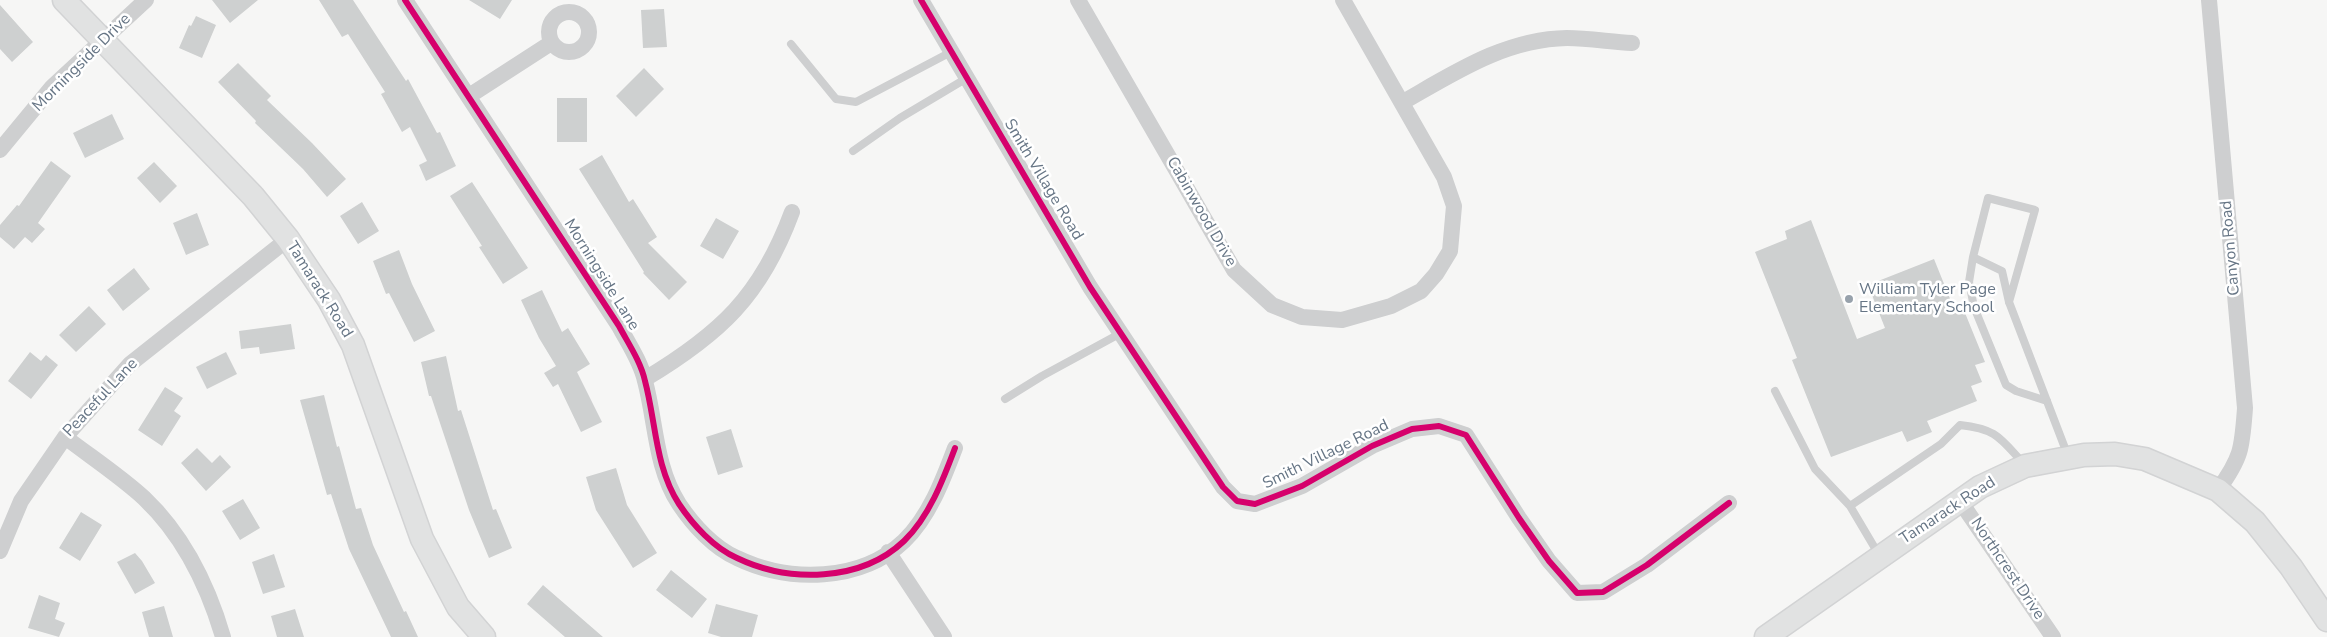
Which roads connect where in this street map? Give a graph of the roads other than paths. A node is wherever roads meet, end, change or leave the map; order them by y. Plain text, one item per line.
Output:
1 (64, 0) edge
2 (146, 0) edge
3 (405, 0) edge
4 (920, 0) edge
5 (1078, 0) edge
6 (1343, 0) edge
7 (2209, 0) edge
8 (102, 39) junction
9 (551, 43) dead end
10 (1632, 43) dead end
11 (791, 44) dead end
12 (951, 52) junction
13 (967, 78) junction
14 (469, 96) junction
15 (1403, 102) junction
16 (0, 150) edge
17 (853, 151) dead end
18 (792, 212) dead end
19 (288, 239) junction
20 (1973, 257) junction
21 (2009, 302) junction
22 (1121, 333) junction
23 (645, 379) junction
24 (1775, 391) dead end
25 (1005, 399) dead end
26 (2047, 401) junction
27 (65, 436) junction
28 (955, 448) dead end
29 (2069, 458) junction
30 (2025, 466) junction
31 (2218, 490) junction
32 (1960, 501) junction
33 (1729, 503) dead end
34 (1850, 506) junction
35 (0, 551) edge
36 (888, 552) junction
37 (1880, 557) junction
38 (2327, 620) edge
39 (223, 637) edge
40 (484, 637) edge
41 (944, 637) edge
42 (1766, 637) edge
43 (2053, 637) edge

1 - 8 street, Tamarack Road
2 - 8 street, Morningside Drive
3 - 14 street, Morningside Lane
4 - 12 street, Smith Village Road
5 - 15 street, Cabinwood Drive
6 - 15 street, Cabinwood Drive
7 - 31 street, Canyon Road
8 - 16 street, Morningside Drive
8 - 19 street, Tamarack Road
9 - 14 street
10 - 15 street
11 - 12 lane
12 - 13 street, Smith Village Road
13 - 17 lane
13 - 22 street, Smith Village Road
14 - 23 street, Morningside Lane
18 - 23 street
19 - 27 street, Peaceful Lane
19 - 40 street, Tamarack Road
20 - 21 lane
20 - 21 lane
20 - 26 lane
21 - 26 lane
22 - 25 lane
22 - 33 street, Smith Village Road
23 - 36 street, Morningside Lane
24 - 34 lane
26 - 29 lane
27 - 35 street, Peaceful Lane
27 - 39 street
28 - 36 street, Morningside Lane
29 - 30 street, Tamarack Road
29 - 31 street, Tamarack Road
30 - 32 street, Tamarack Road
30 - 34 lane
31 - 38 street, Tamarack Road
32 - 37 street, Tamarack Road
32 - 43 street, Northcrest Drive
34 - 37 lane
36 - 41 street
37 - 42 street, Tamarack Road

